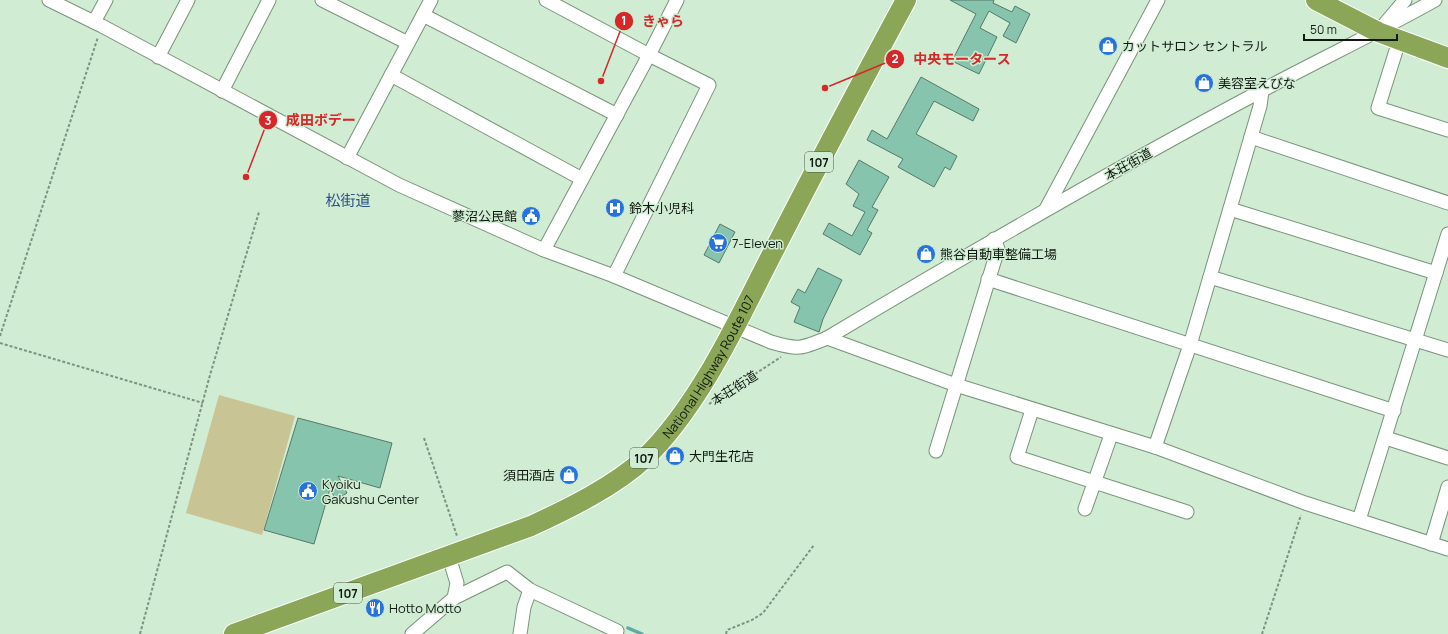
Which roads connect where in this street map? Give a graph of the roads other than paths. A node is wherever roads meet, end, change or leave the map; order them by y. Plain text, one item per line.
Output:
1 (49, 0) edge
2 (106, 0) edge
3 (188, 0) edge
4 (269, 0) edge
5 (322, 0) edge
6 (431, 0) edge
7 (546, 0) edge
8 (677, 0) edge
9 (906, 0) edge
10 (1158, 0) edge
11 (1316, 0) edge
12 (1404, 0) edge
13 (1434, 0) edge
14 (423, 15) junction
15 (98, 24) junction
16 (1378, 32) junction
17 (1399, 41) junction
18 (408, 43) junction
19 (649, 55) junction
20 (158, 57) junction
21 (1448, 58) edge
22 (391, 75) junction
23 (222, 91) junction
24 (1262, 91) junction
25 (617, 115) junction
26 (1448, 130) edge
27 (1250, 137) junction
28 (347, 158) junction
29 (582, 179) junction
30 (1448, 203) edge
31 (1046, 209) junction
32 (1230, 209) junction
33 (1448, 234) edge
34 (994, 239) junction
35 (544, 250) junction
36 (1436, 273) junction
37 (614, 276) junction
38 (1210, 277) junction
39 (988, 279) junction
40 (735, 326) junction
41 (827, 338) junction
42 (1415, 339) junction
43 (1190, 345) junction
44 (1448, 350) edge
45 (956, 385) junction
46 (1032, 410) junction
47 (1394, 411) junction
48 (1111, 435) junction
49 (1386, 438) junction
50 (1155, 447) junction
51 (936, 451) dead end
52 (1448, 458) edge
53 (1094, 482) junction
54 (1448, 487) edge
55 (1085, 509) dead end
56 (1187, 512) dead end
57 (1359, 520) junction
58 (1431, 544) junction
59 (1448, 549) edge
60 (455, 555) junction
61 (530, 590) junction
62 (454, 598) junction
63 (234, 634) edge
64 (412, 634) edge
65 (520, 634) edge
66 (616, 634) edge

1 - 15 street
2 - 15 street
3 - 20 street
4 - 23 street
5 - 18 street
6 - 14 street
7 - 19 street
8 - 19 street
9 - 40 highway, National Highway Route 107 / 107
10 - 31 street
11 - 16 highway
12 - 16 street
13 - 16 street, 本荘街道
14 - 18 street
14 - 25 street
15 - 20 street
16 - 17 highway
16 - 24 street, 本荘街道
17 - 21 highway
17 - 26 street
18 - 22 street
19 - 25 street
19 - 37 street
20 - 23 street
22 - 28 street
22 - 29 street
23 - 28 street
24 - 27 street
24 - 31 street, 本荘街道
25 - 29 street
27 - 30 street
27 - 32 street
28 - 35 street
29 - 35 street
31 - 34 street, 本荘街道
32 - 36 street
32 - 38 street
33 - 36 street
34 - 39 street
34 - 41 street, 本荘街道
35 - 37 street
36 - 42 street
37 - 40 street
38 - 42 street
38 - 43 street
39 - 43 street
39 - 45 street
40 - 41 street, 本荘街道
40 - 60 highway, National Highway Route 107 / 107
41 - 45 street
42 - 44 street
42 - 47 street
43 - 47 street
43 - 50 street
45 - 46 street
45 - 51 street
46 - 48 street
46 - 53 street
47 - 49 street
48 - 50 street
48 - 53 street
49 - 52 street
49 - 57 street
50 - 57 street
53 - 55 street
53 - 56 street
54 - 58 street
57 - 58 street
58 - 59 street
60 - 62 street
60 - 63 highway, National Highway Route 107 / 107
61 - 62 street
61 - 65 street
61 - 66 street
62 - 64 street

